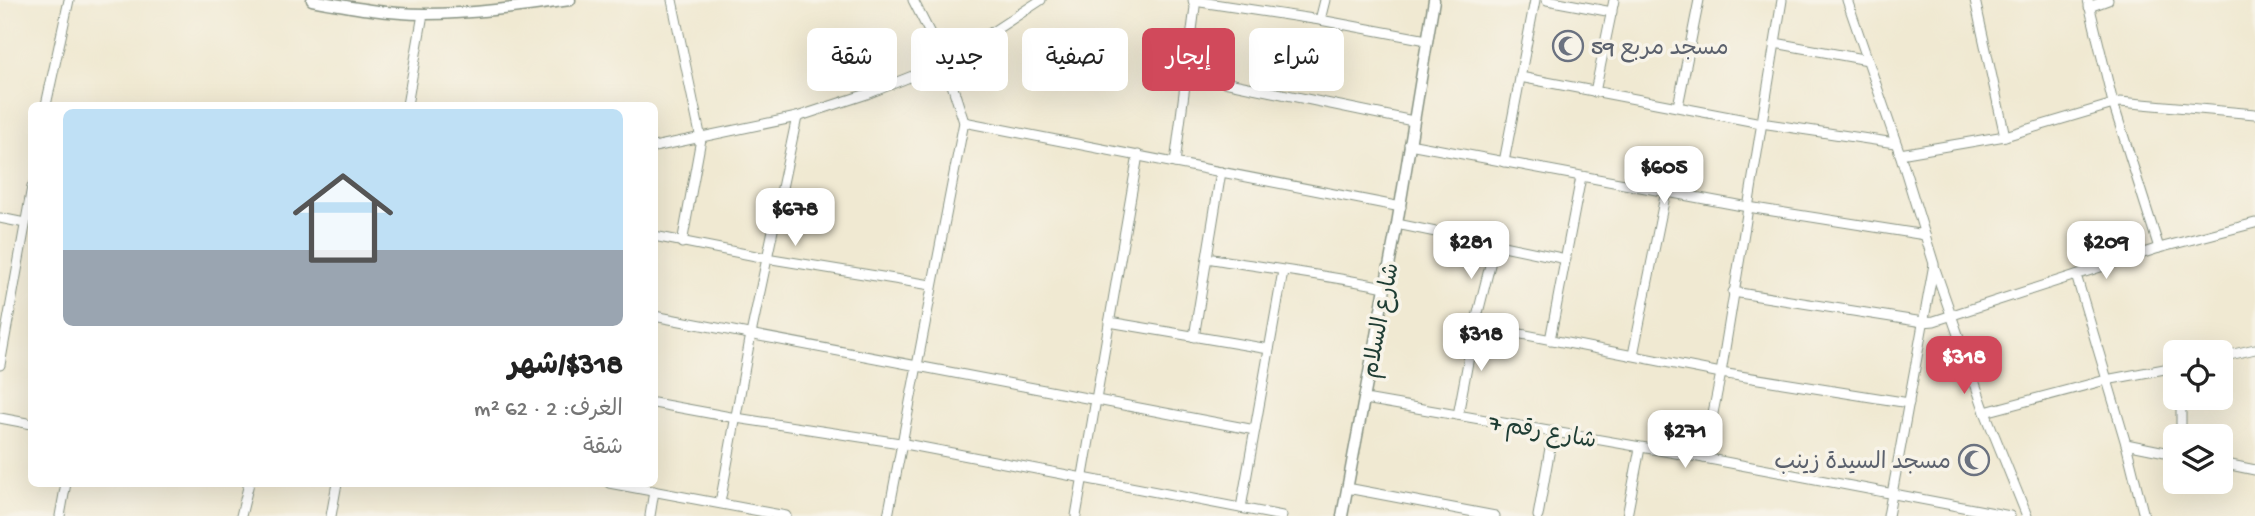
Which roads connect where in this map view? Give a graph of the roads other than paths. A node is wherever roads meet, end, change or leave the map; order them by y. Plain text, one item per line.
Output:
1 (69, 0) edge
2 (312, 0) edge
3 (570, 0) edge
4 (672, 0) edge
5 (914, 0) edge
6 (1041, 0) edge
7 (1194, 0) edge
8 (1325, 0) edge
9 (1434, 0) edge
10 (1535, 0) edge
11 (1548, 0) edge
12 (1614, 0) edge
13 (1699, 0) edge
14 (1782, 0) edge
15 (1847, 0) edge
16 (1975, 0) edge
17 (2108, 0) edge
18 (535, 2) edge
19 (2088, 4) edge
20 (1612, 12) junction
21 (423, 14) junction
22 (1320, 20) junction
23 (928, 28) edge
24 (999, 28) edge
25 (1191, 28) edge
26 (1427, 40) junction
27 (1775, 43) junction
28 (1868, 60) junction
29 (911, 77) edge
30 (1520, 77) junction
31 (1235, 84) edge
32 (955, 91) edge
33 (1183, 91) edge
34 (1595, 92) junction
35 (47, 102) edge
36 (408, 102) edge
37 (2113, 103) junction
38 (1678, 106) junction
39 (2255, 114) edge
40 (797, 117) junction
41 (1413, 121) junction
42 (964, 122) junction
43 (1761, 123) junction
44 (2005, 136) junction
45 (701, 139) junction
46 (1895, 143) junction
47 (1409, 144) junction
48 (658, 146) edge
49 (1900, 154) junction
50 (1138, 155) junction
51 (1504, 162) junction
52 (1175, 163) junction
53 (1221, 172) junction
54 (1581, 177) junction
55 (1666, 191) junction
56 (1401, 207) junction
57 (1748, 207) junction
58 (28, 209) edge
59 (0, 218) edge
60 (25, 223) junction
61 (2255, 223) edge
62 (1397, 225) junction
63 (1924, 234) junction
64 (658, 237) edge
65 (682, 243) junction
66 (1496, 245) junction
67 (2159, 248) junction
68 (766, 258) junction
69 (1207, 258) junction
70 (1566, 260) junction
71 (1934, 264) junction
72 (1283, 271) junction
73 (2076, 275) junction
74 (931, 285) junction
75 (1385, 287) junction
76 (1733, 292) junction
77 (658, 317) edge
78 (1951, 317) junction
79 (1109, 322) junction
80 (1923, 322) junction
81 (1475, 325) junction
82 (751, 334) junction
83 (1194, 337) junction
84 (1549, 340) junction
85 (1269, 349) junction
86 (2255, 349) edge
87 (2233, 354) edge
88 (1633, 355) junction
89 (0, 365) edge
90 (916, 365) junction
91 (2163, 370) edge
92 (1721, 373) junction
93 (2105, 380) junction
94 (1365, 399) junction
95 (1096, 400) junction
96 (1909, 403) junction
97 (658, 404) edge
98 (1985, 412) junction
99 (1458, 415) junction
100 (0, 418) edge
101 (736, 418) junction
102 (28, 423) edge
103 (1255, 430) junction
104 (1553, 431) junction
105 (900, 443) junction
106 (2126, 444) junction
107 (1640, 448) junction
108 (2163, 452) edge
109 (1704, 458) junction
110 (2233, 465) edge
111 (2255, 470) edge
112 (1083, 479) junction
113 (65, 487) edge
114 (248, 487) edge
115 (334, 487) edge
116 (632, 487) edge
117 (1348, 488) junction
118 (654, 491) junction
119 (1892, 493) junction
120 (720, 503) junction
121 (1440, 506) junction
122 (1241, 508) junction
123 (60, 516) edge
124 (241, 516) edge
125 (331, 516) edge
126 (650, 516) edge
127 (786, 516) edge
128 (888, 516) edge
129 (1076, 516) edge
130 (1282, 516) edge
131 (1342, 516) edge
132 (1438, 516) edge
133 (1495, 516) edge
134 (1538, 516) edge
135 (1628, 516) edge
136 (1888, 516) edge
137 (2010, 516) edge
138 (2026, 516) edge
139 (2144, 516) edge

1 - 35 street
2 - 21 street
3 - 18 street
4 - 45 street
5 - 23 street
6 - 24 street
7 - 22 street
7 - 25 street
8 - 22 street
9 - 26 street, شارع السلام
10 - 30 street
11 - 20 street
12 - 20 street
13 - 38 street
14 - 27 street
15 - 28 street
16 - 44 street
17 - 19 street
18 - 21 street
19 - 37 street
20 - 34 street
21 - 36 street
22 - 26 street
26 - 41 street, شارع السلام
27 - 28 street
27 - 43 street
28 - 46 street
29 - 40 street
30 - 34 street
30 - 51 street
31 - 41 street
32 - 42 street
33 - 52 street
34 - 38 street
37 - 39 street
37 - 44 street
37 - 67 street
38 - 43 street
40 - 45 street
40 - 68 street
41 - 47 street, شارع السلام
42 - 50 street
42 - 74 street
43 - 46 street
43 - 57 street
44 - 49 street
45 - 48 street
45 - 65 street
46 - 49 street
47 - 51 street
47 - 56 street, شارع السلام
49 - 63 street
50 - 52 street
50 - 79 street
51 - 54 street
52 - 53 street
53 - 56 street
53 - 69 street
54 - 55 street
54 - 70 street
55 - 57 street
55 - 88 street
56 - 62 street, شارع السلام
57 - 63 street
57 - 76 street
58 - 60 street
59 - 60 street
60 - 89 street
61 - 67 street
62 - 66 street
62 - 75 street, شارع السلام
63 - 71 street
64 - 65 street
65 - 68 street
66 - 70 street
66 - 81 street
67 - 73 street
68 - 74 street
68 - 82 street
69 - 72 street
69 - 83 street
70 - 84 street
71 - 78 street
71 - 80 street
72 - 75 street
72 - 85 street
73 - 78 street
73 - 93 street
74 - 90 street
75 - 94 street, شارع السلام
76 - 80 street
76 - 92 street
77 - 82 street
78 - 80 street
78 - 98 street
79 - 83 street
79 - 95 street
80 - 96 street
81 - 84 street
81 - 99 street
82 - 90 street
82 - 101 street
83 - 85 street
84 - 88 street
85 - 103 street
86 - 87 street
88 - 92 street
90 - 95 street
90 - 105 street
91 - 93 street
92 - 96 street
92 - 109 street
93 - 98 street
93 - 106 street
94 - 99 street, شارع رقم 7
94 - 117 street, شارع السلام
95 - 103 street
95 - 112 street
96 - 119 street
97 - 101 street
98 - 138 street
99 - 104 street, شارع رقم 7
100 - 102 street
101 - 105 street
101 - 120 street
103 - 122 street
104 - 107 street, شارع رقم 7
104 - 134 street
105 - 112 street
105 - 128 street
106 - 108 street
106 - 139 street
107 - 109 street, شارع رقم 7
107 - 135 street
109 - 119 street, شارع رقم 7
110 - 111 street
112 - 122 street
112 - 129 street
113 - 123 street
114 - 124 street
115 - 125 street
116 - 118 street
117 - 121 street
117 - 131 street, شارع السلام
118 - 120 street
118 - 126 street
119 - 136 street
119 - 137 street, شارع رقم 7
120 - 127 street
121 - 132 street
121 - 133 street
122 - 130 street

